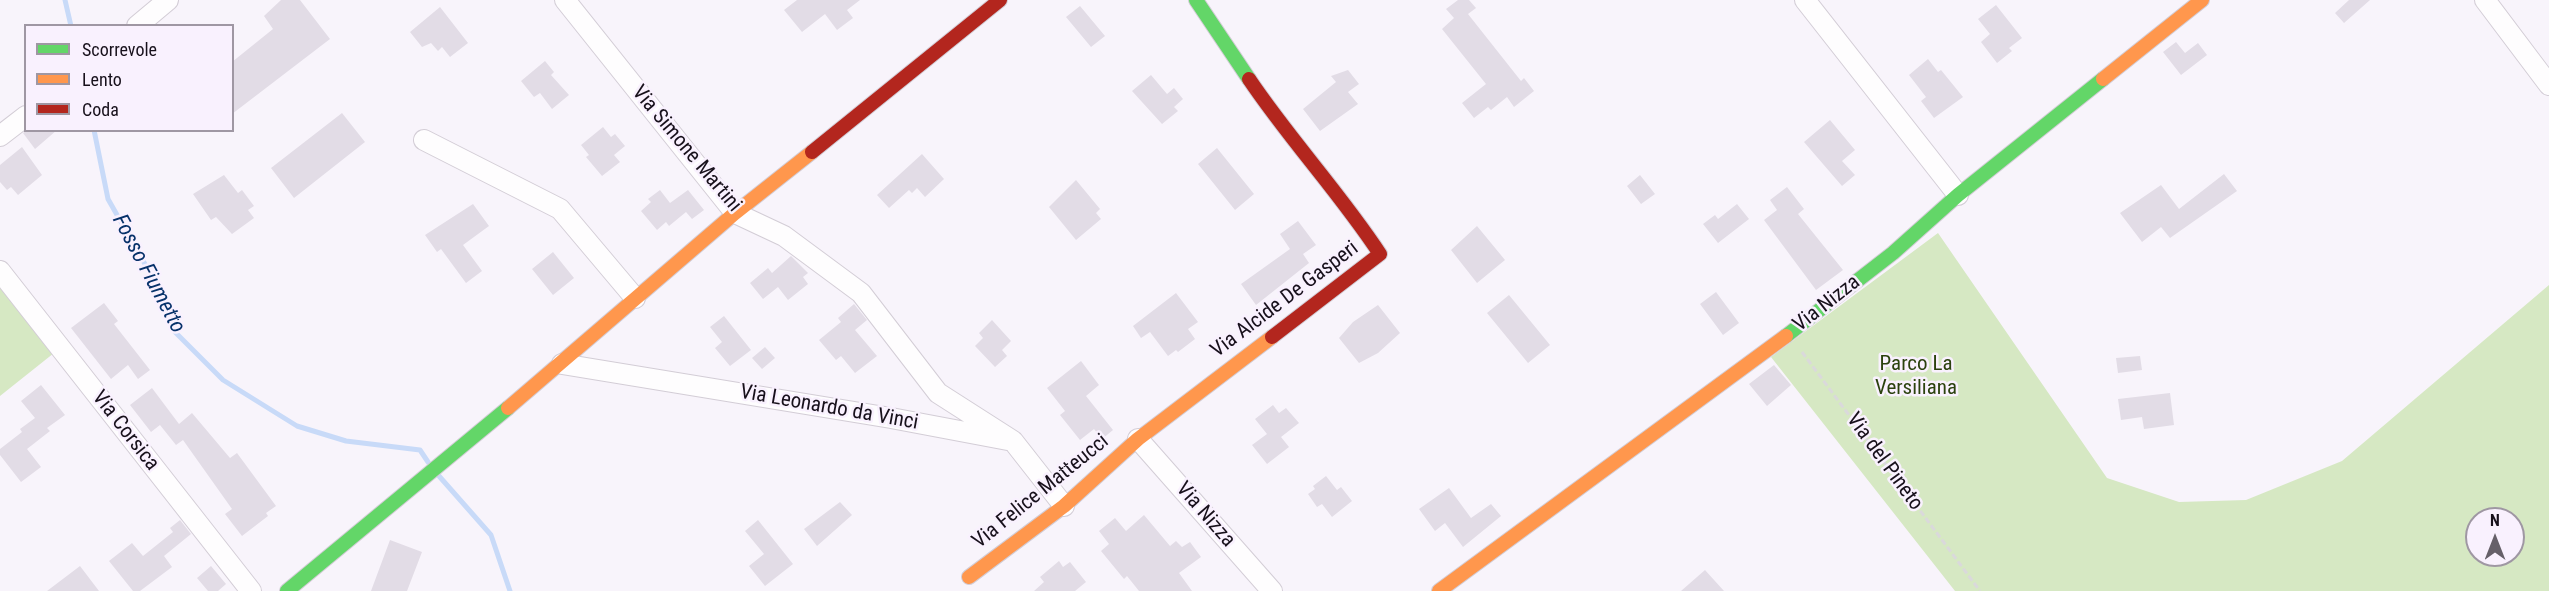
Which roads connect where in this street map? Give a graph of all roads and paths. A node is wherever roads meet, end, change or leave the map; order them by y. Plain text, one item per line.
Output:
1 (168, 0) edge
2 (565, 0) edge
3 (1000, 0) edge
4 (1196, 0) edge
5 (1805, 0) edge
6 (2202, 0) edge
7 (2485, 0) edge
8 (139, 24) edge
9 (2549, 85) edge
10 (24, 118) edge
11 (0, 136) edge
12 (424, 140) dead end
13 (1958, 195) junction
14 (735, 213) junction
15 (0, 271) edge
16 (635, 298) junction
17 (1787, 335) junction
18 (562, 364) junction
19 (1138, 439) junction
20 (1013, 441) junction
21 (1064, 506) junction
22 (969, 577) dead end
23 (251, 591) edge
24 (287, 591) edge
25 (1272, 591) edge
26 (1439, 591) edge
27 (1980, 591) edge

1 - 8 street
2 - 14 street, Via Simone Martini
3 - 14 street
4 - 19 street, Via Alcide De Gasperi
5 - 13 street
6 - 13 street, Via Nizza
7 - 9 street
10 - 11 street
12 - 16 street
13 - 17 street, Via Nizza
14 - 16 street
14 - 20 street, Via Simone Martini
15 - 23 street, Via Corsica
16 - 18 street
17 - 26 street, Via Nizza
17 - 27 path, Via del Pineto
18 - 20 street, Via Leonardo da Vinci
18 - 24 street
19 - 21 street, Via Felice Matteucci
19 - 25 street, Via Nizza
20 - 21 street
21 - 22 street, Via Felice Matteucci

